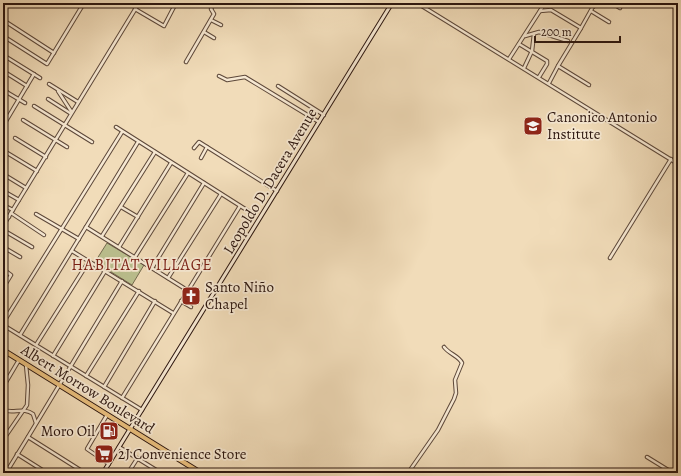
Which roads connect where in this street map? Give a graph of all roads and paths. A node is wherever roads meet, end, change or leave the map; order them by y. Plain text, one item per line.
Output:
1 (84, 3) edge
2 (139, 3) edge
3 (176, 3) edge
4 (214, 3) edge
5 (392, 3) edge
6 (417, 3) edge
7 (545, 3) edge
8 (585, 3) edge
9 (595, 3) edge
10 (612, 3) edge
11 (593, 7) junction
12 (620, 8) dead end
13 (135, 9) junction
14 (540, 11) junction
15 (591, 11) junction
16 (3, 20) edge
17 (211, 20) junction
18 (609, 22) dead end
19 (221, 25) dead end
20 (581, 28) junction
21 (204, 32) junction
22 (534, 33) junction
23 (3, 36) edge
24 (524, 36) junction
25 (214, 38) dead end
26 (568, 41) dead end
27 (519, 44) junction
28 (532, 51) junction
29 (54, 53) junction
30 (3, 55) edge
31 (509, 59) junction
32 (186, 62) dead end
33 (558, 66) junction
34 (524, 68) junction
35 (3, 71) edge
36 (34, 74) junction
37 (219, 76) dead end
38 (539, 77) junction
39 (40, 78) dead end
40 (548, 83) junction
41 (49, 84) dead end
42 (589, 85) dead end
43 (27, 86) junction
44 (278, 86) dead end
45 (57, 89) junction
46 (3, 90) edge
47 (7, 92) junction
48 (3, 98) edge
49 (48, 99) dead end
50 (19, 100) junction
51 (78, 102) junction
52 (25, 103) dead end
53 (34, 106) dead end
54 (71, 112) junction
55 (324, 115) junction
56 (24, 120) dead end
57 (319, 122) junction
58 (64, 125) junction
59 (3, 126) edge
60 (116, 127) dead end
61 (122, 132) junction
62 (15, 138) dead end
63 (55, 139) junction
64 (92, 142) dead end
65 (138, 142) junction
66 (67, 147) dead end
67 (194, 148) dead end
68 (207, 148) junction
69 (4, 151) dead end
70 (155, 152) junction
71 (46, 157) junction
72 (201, 158) dead end
73 (671, 159) junction
74 (171, 163) junction
75 (678, 164) edge
76 (37, 171) junction
77 (188, 173) junction
78 (3, 174) edge
79 (204, 183) junction
80 (26, 188) junction
81 (277, 191) junction
82 (5, 192) dead end
83 (221, 194) junction
84 (19, 200) junction
85 (3, 205) edge
86 (240, 206) junction
87 (120, 207) junction
88 (12, 212) junction
89 (3, 213) edge
90 (36, 214) dead end
91 (253, 214) dead end
92 (9, 217) junction
93 (138, 217) junction
94 (3, 226) edge
95 (86, 227) junction
96 (60, 229) junction
97 (3, 230) edge
98 (44, 235) dead end
99 (102, 236) junction
100 (79, 239) junction
101 (3, 247) edge
102 (32, 247) dead end
103 (119, 247) junction
104 (72, 250) junction
105 (20, 257) dead end
106 (135, 257) junction
107 (610, 258) dead end
108 (89, 261) junction
109 (152, 268) junction
110 (3, 269) edge
111 (105, 271) junction
112 (168, 278) junction
113 (122, 281) junction
114 (3, 288) edge
115 (187, 290) junction
116 (139, 291) junction
117 (155, 301) junction
118 (181, 301) junction
119 (191, 307) dead end
120 (173, 313) junction
121 (3, 324) edge
122 (20, 335) junction
123 (36, 345) junction
124 (444, 347) dead end
125 (3, 350) edge
126 (53, 356) junction
127 (19, 360) junction
128 (25, 364) junction
129 (70, 366) junction
130 (86, 376) junction
131 (58, 385) junction
132 (3, 386) edge
133 (104, 387) junction
134 (122, 398) junction
135 (3, 410) edge
136 (24, 410) junction
137 (142, 410) junction
138 (107, 415) junction
139 (36, 423) junction
140 (131, 430) junction
141 (28, 437) junction
142 (3, 440) edge
143 (119, 447) junction
144 (17, 454) junction
145 (647, 457) dead end
146 (137, 459) junction
147 (109, 464) junction
148 (11, 473) edge
149 (48, 473) edge
150 (85, 473) edge
151 (103, 473) edge
152 (128, 473) edge
153 (161, 473) edge
154 (201, 473) edge
155 (408, 473) edge
156 (673, 473) edge

1 - 29 street
2 - 13 street
3 - 13 street
4 - 17 street
5 - 55 main road, Leopoldo D. Dacera Avenue
6 - 31 street
7 - 14 street
8 - 11 street
9 - 11 street
10 - 12 street
11 - 15 street
13 - 51 street
14 - 20 street
14 - 24 street
15 - 18 street
15 - 20 street
16 - 29 street
17 - 19 street
17 - 21 street
20 - 33 street
21 - 25 street
21 - 32 street
22 - 24 street
22 - 26 street
22 - 28 street
23 - 29 street
24 - 27 street
27 - 28 street
27 - 31 street
28 - 34 street
28 - 38 street
30 - 36 street
31 - 34 street
33 - 40 street
33 - 42 street
34 - 38 street
35 - 43 street
36 - 39 street
36 - 43 street
37 - 57 street
38 - 40 street
40 - 73 street
41 - 45 street
43 - 50 street
44 - 55 street
45 - 51 street
45 - 54 street
46 - 47 street
47 - 48 street
47 - 50 street
49 - 54 street
50 - 52 street
50 - 59 street
51 - 54 street
53 - 58 street
54 - 58 street
55 - 57 main road, Leopoldo D. Dacera Avenue
56 - 63 street
57 - 81 main road, Leopoldo D. Dacera Avenue
58 - 63 street
58 - 64 street
60 - 61 street
61 - 65 street
61 - 96 street
62 - 71 street
63 - 66 street
63 - 71 street
65 - 70 street
65 - 95 street
67 - 68 street
68 - 72 street
68 - 81 street
69 - 76 street
70 - 74 street
70 - 87 street
71 - 76 street
73 - 75 street
73 - 107 street
74 - 77 street
74 - 93 street
76 - 80 street
77 - 79 street
77 - 106 street
78 - 80 street
79 - 83 street
79 - 109 street
80 - 84 street
81 - 137 main road, Leopoldo D. Dacera Avenue
82 - 84 street
83 - 86 street
83 - 112 street
84 - 88 street
85 - 88 street
86 - 91 street
86 - 115 street
87 - 93 street
87 - 99 street
88 - 92 street
88 - 98 street
89 - 92 street
90 - 96 street
92 - 94 street
93 - 103 street
95 - 99 street
95 - 100 street
96 - 100 street
96 - 121 street
97 - 102 street
99 - 103 street
100 - 104 street
101 - 105 street
103 - 106 street
104 - 108 street
104 - 122 street
106 - 109 street
108 - 111 street
108 - 123 street
109 - 112 street
110 - 114 street
111 - 113 street
111 - 126 street
112 - 115 street
113 - 116 street
113 - 129 street
115 - 118 street
116 - 117 street
116 - 130 street
117 - 120 street
117 - 133 street
118 - 119 street
118 - 120 street
120 - 134 street
121 - 122 street
122 - 123 street
123 - 126 street
124 - 155 street
125 - 127 highway, Albert Morrow Boulevard
126 - 129 street
127 - 128 highway, Albert Morrow Boulevard
127 - 132 street
128 - 131 highway, Albert Morrow Boulevard
128 - 136 street
129 - 130 street
129 - 131 street
130 - 133 street
131 - 138 highway, Albert Morrow Boulevard
131 - 139 street
133 - 134 street
134 - 137 street
135 - 136 street
136 - 139 street
136 - 142 street
137 - 140 main road, Leopoldo D. Dacera Avenue
138 - 140 highway, Albert Morrow Boulevard
138 - 147 street
139 - 141 street
140 - 143 main road, Leopoldo D. Dacera Avenue
140 - 154 highway, Albert Morrow Boulevard
141 - 144 street
141 - 150 street
143 - 146 street
143 - 147 main road, Leopoldo D. Dacera Avenue
144 - 148 street
144 - 149 street
145 - 156 street
146 - 152 street
146 - 153 street
147 - 151 main road, Leopoldo D. Dacera Avenue

